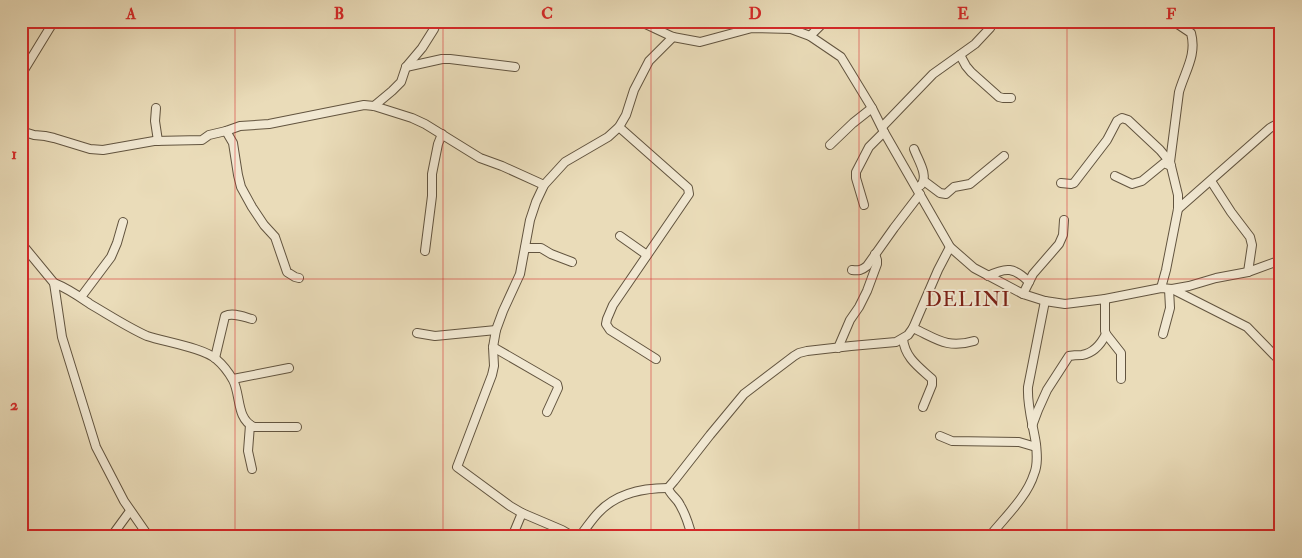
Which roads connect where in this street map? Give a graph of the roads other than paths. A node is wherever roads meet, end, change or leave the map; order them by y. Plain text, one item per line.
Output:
1 (54, 21) edge
2 (639, 21) edge
3 (825, 21) edge
4 (1173, 21) edge
5 (437, 22) edge
6 (992, 23) edge
7 (754, 25) edge
8 (810, 36) junction
9 (673, 37) junction
10 (960, 55) junction
11 (406, 67) junction
12 (515, 67) dead end
13 (21, 75) edge
14 (1011, 98) dead end
15 (374, 106) junction
16 (156, 108) dead end
17 (872, 108) junction
18 (1281, 124) edge
19 (619, 127) junction
20 (883, 129) junction
21 (21, 131) edge
22 (226, 131) junction
23 (442, 134) junction
24 (158, 141) junction
25 (830, 145) dead end
26 (914, 149) dead end
27 (1004, 156) dead end
28 (1170, 164) junction
29 (1115, 176) dead end
30 (924, 181) junction
31 (1211, 181) junction
32 (1061, 183) dead end
33 (544, 185) junction
34 (919, 191) junction
35 (864, 205) dead end
36 (1178, 209) junction
37 (1064, 220) dead end
38 (123, 222) dead end
39 (620, 236) dead end
40 (21, 244) edge
41 (950, 247) junction
42 (525, 248) junction
43 (425, 251) dead end
44 (875, 254) junction
45 (647, 255) junction
46 (1281, 260) edge
47 (572, 262) dead end
48 (852, 270) dead end
49 (1248, 272) junction
50 (988, 276) junction
51 (299, 278) dead end
52 (1029, 282) junction
53 (54, 283) junction
54 (1167, 289) junction
55 (1023, 294) junction
56 (82, 297) junction
57 (1105, 299) junction
58 (1045, 301) junction
59 (252, 319) dead end
60 (913, 328) junction
61 (496, 330) junction
62 (417, 333) dead end
63 (1106, 334) junction
64 (1163, 334) dead end
65 (903, 339) junction
66 (974, 340) dead end
67 (493, 347) junction
68 (838, 348) junction
69 (216, 358) junction
70 (656, 359) dead end
71 (1281, 362) edge
72 (289, 368) dead end
73 (233, 378) junction
74 (1121, 379) dead end
75 (923, 407) dead end
76 (547, 412) dead end
77 (250, 425) junction
78 (1032, 426) junction
79 (297, 427) dead end
80 (940, 436) dead end
81 (1036, 447) junction
82 (252, 469) dead end
83 (668, 488) junction
84 (130, 511) junction
85 (522, 513) junction
86 (111, 537) edge
87 (149, 537) edge
88 (512, 537) edge
89 (574, 537) edge
90 (579, 537) edge
91 (692, 537) edge
92 (989, 537) edge

1 - 13 street
2 - 9 street
3 - 8 street
4 - 28 street
5 - 11 street
6 - 10 street
7 - 8 street
7 - 9 street
8 - 17 street
9 - 19 street
10 - 14 street
10 - 20 street
11 - 12 street
11 - 15 street
15 - 22 street
15 - 23 street
16 - 24 street
17 - 20 street
17 - 25 street
18 - 31 street
19 - 33 street
19 - 45 street
20 - 34 street
20 - 35 street
21 - 24 street
22 - 24 street
22 - 51 street
23 - 33 street
23 - 43 street
26 - 30 street
27 - 30 street
28 - 29 street
28 - 32 street
28 - 36 street
30 - 34 street
31 - 36 street
31 - 49 street
33 - 42 street
34 - 41 street
34 - 44 street
36 - 54 street
37 - 52 street
38 - 56 street
39 - 45 street
40 - 53 street
41 - 50 street
41 - 60 street
42 - 47 street
42 - 61 street
44 - 48 street
44 - 68 street
45 - 70 street
46 - 49 street
49 - 54 street
50 - 52 street
50 - 55 street
52 - 55 street
53 - 56 street
53 - 84 street
54 - 57 street
54 - 64 street
54 - 71 street
55 - 58 street
56 - 69 street
57 - 58 street
57 - 63 street
58 - 78 street
59 - 69 street
60 - 65 street
60 - 66 street
61 - 62 street
61 - 67 street
63 - 74 street
63 - 78 street
65 - 68 street
65 - 75 street
67 - 76 street
67 - 85 street
68 - 83 street
69 - 73 street
72 - 73 street
73 - 77 street
77 - 79 street
77 - 82 street
78 - 81 street
80 - 81 street
81 - 92 street
83 - 90 street
83 - 91 street
84 - 86 street
84 - 87 street
85 - 88 street
85 - 89 street

